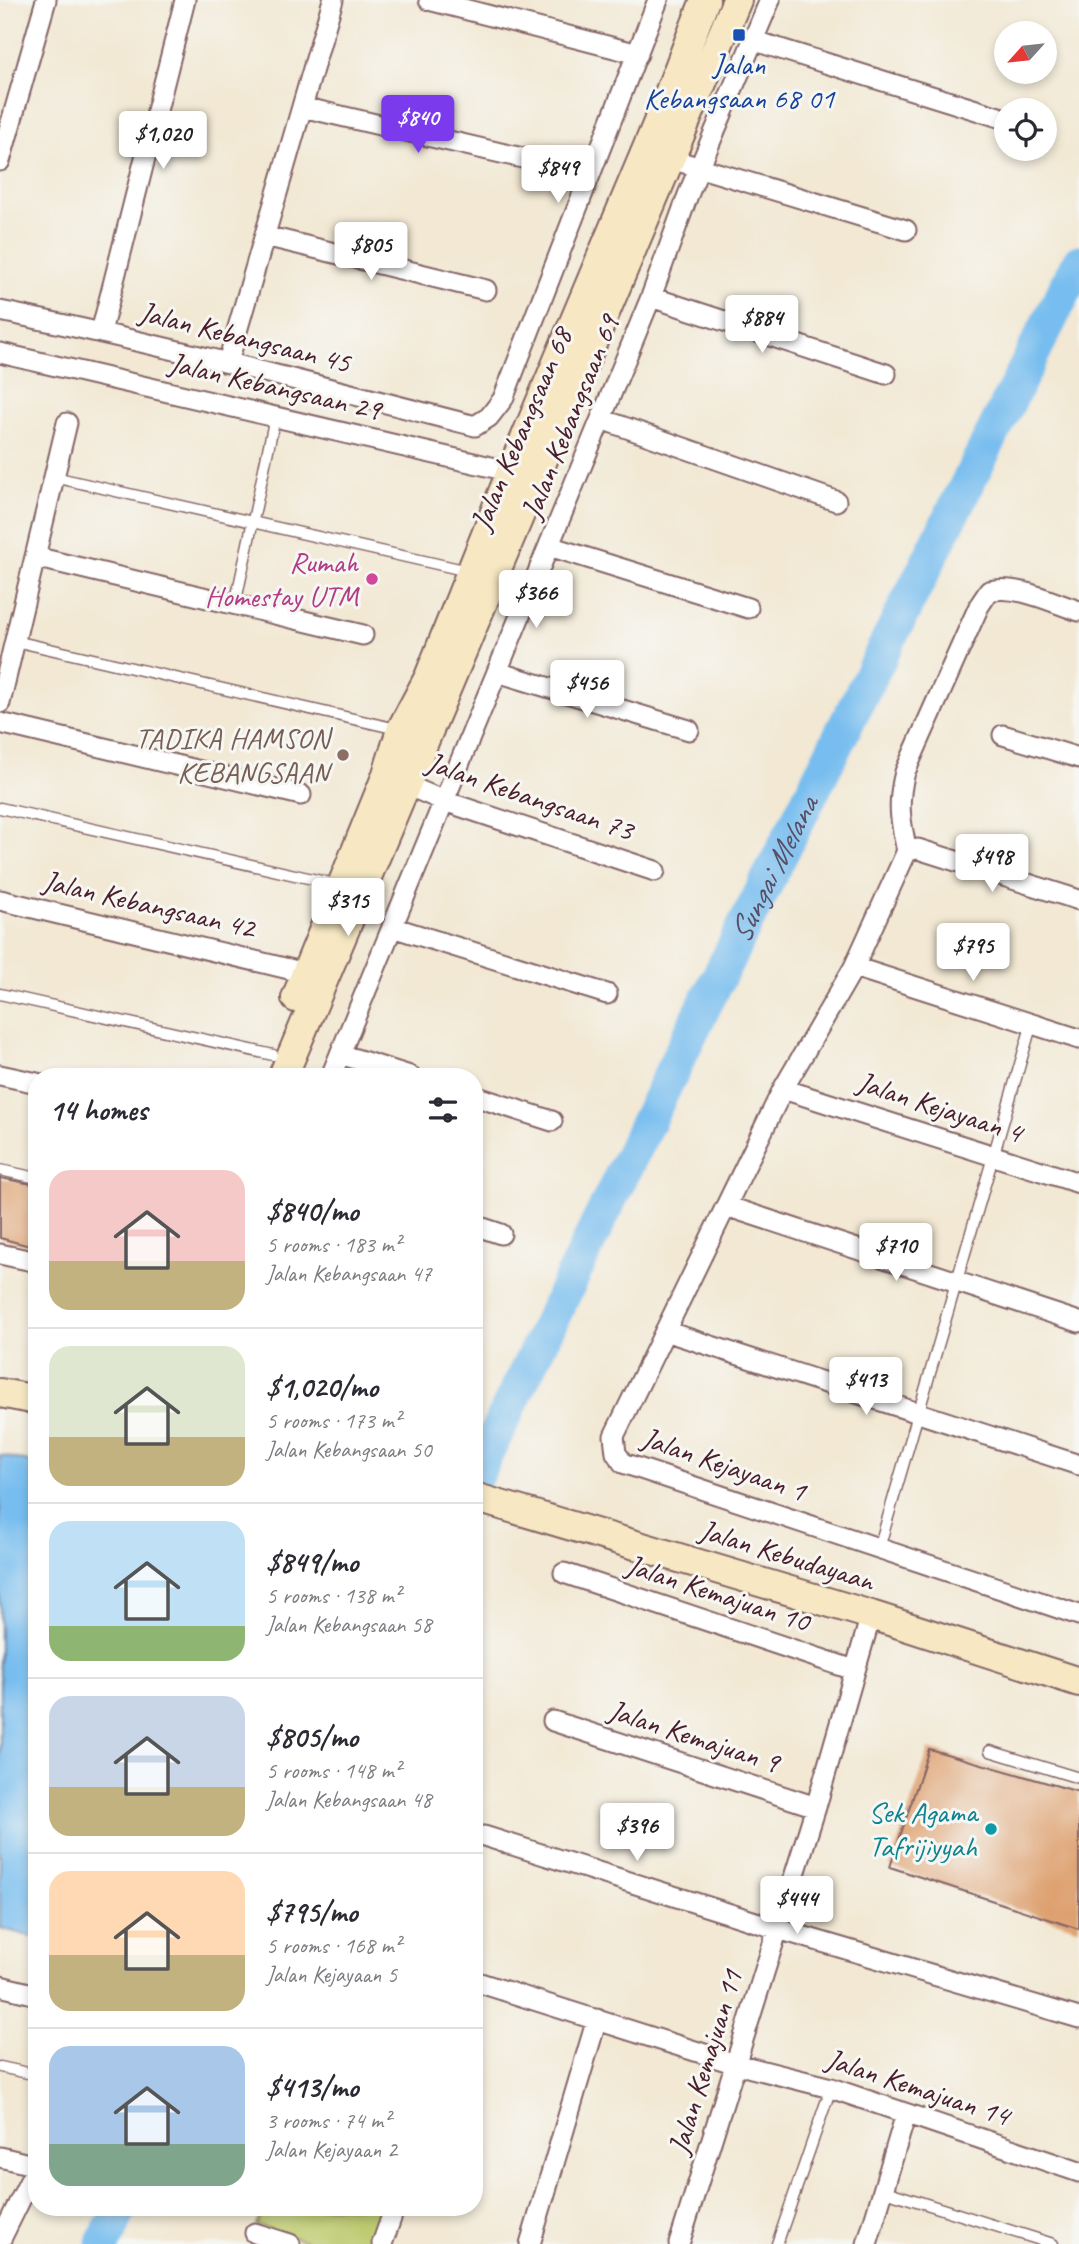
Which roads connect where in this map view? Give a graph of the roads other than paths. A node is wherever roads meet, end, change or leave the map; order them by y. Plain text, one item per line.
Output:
1 (46, 0) edge
2 (185, 0) edge
3 (332, 0) edge
4 (429, 0) edge
5 (658, 0) edge
6 (705, 0) edge
7 (737, 0) edge
8 (770, 0) edge
9 (755, 41) junction
10 (638, 54) junction
11 (302, 107) junction
12 (994, 116) edge
13 (671, 159) junction
14 (0, 160) edge
15 (544, 163) dead end
16 (700, 168) junction
17 (906, 230) dead end
18 (265, 236) junction
19 (486, 290) dead end
20 (651, 297) junction
21 (0, 311) edge
22 (101, 332) junction
23 (0, 353) edge
24 (228, 362) junction
25 (886, 374) dead end
26 (275, 417) junction
27 (601, 419) junction
28 (67, 423) dead end
29 (523, 475) junction
30 (54, 477) junction
31 (835, 501) dead end
32 (253, 520) junction
33 (549, 546) junction
34 (35, 557) junction
35 (472, 572) junction
36 (235, 605) junction
37 (748, 608) dead end
38 (1079, 611) edge
39 (363, 635) dead end
40 (9, 645) edge
41 (497, 672) junction
42 (0, 703) edge
43 (0, 723) edge
44 (401, 730) junction
45 (689, 730) dead end
46 (1003, 735) dead end
47 (1079, 758) edge
48 (396, 781) junction
49 (301, 795) dead end
50 (444, 801) junction
51 (0, 808) edge
52 (907, 851) junction
53 (655, 871) dead end
54 (342, 886) junction
55 (0, 900) edge
56 (1079, 900) edge
57 (392, 927) junction
58 (854, 967) junction
59 (316, 975) junction
60 (0, 994) edge
61 (607, 994) dead end
62 (1032, 1023) junction
63 (1079, 1039) edge
64 (340, 1055) junction
65 (269, 1068) edge
66 (273, 1068) edge
67 (334, 1068) edge
68 (383, 1068) edge
69 (0, 1075) edge
70 (28, 1081) edge
71 (783, 1089) junction
72 (483, 1099) edge
73 (552, 1121) dead end
74 (993, 1155) junction
75 (0, 1170) edge
76 (28, 1176) edge
77 (1079, 1182) edge
78 (726, 1206) junction
79 (483, 1228) edge
80 (501, 1234) dead end
81 (0, 1254) edge
82 (28, 1260) edge
83 (957, 1282) junction
84 (1079, 1322) edge
85 (665, 1331) junction
86 (0, 1393) edge
87 (28, 1398) edge
88 (918, 1413) junction
89 (1079, 1465) edge
90 (483, 1499) edge
91 (879, 1548) junction
92 (564, 1573) dead end
93 (871, 1615) junction
94 (1079, 1615) edge
95 (854, 1670) junction
96 (1079, 1682) edge
97 (553, 1721) dead end
98 (990, 1752) dead end
99 (1079, 1778) edge
100 (816, 1807) junction
101 (484, 1836) dead end
102 (778, 1929) junction
103 (483, 1984) edge
104 (0, 1986) edge
105 (28, 1993) edge
106 (1079, 2018) edge
107 (597, 2019) junction
108 (736, 2064) junction
109 (0, 2067) edge
110 (28, 2073) edge
111 (831, 2088) junction
112 (906, 2114) junction
113 (0, 2157) edge
114 (28, 2164) edge
115 (1079, 2172) edge
116 (28, 2184) edge
117 (882, 2190) junction
118 (392, 2216) edge
119 (255, 2233) dead end
120 (1, 2238) edge
121 (289, 2244) edge
122 (382, 2244) edge
123 (530, 2244) edge
124 (679, 2244) edge
125 (777, 2244) edge
126 (867, 2244) edge
127 (1053, 2244) edge

1 - 14 street
2 - 22 street
3 - 11 street
4 - 10 street
5 - 10 street
6 - 29 street, Jalan Kebangsaan 68
7 - 13 street, Jalan Kebangsaan 68
8 - 9 street, Jalan Kebangsaan 69
9 - 12 street
9 - 16 street, Jalan Kebangsaan 69
10 - 24 street, Jalan Kebangsaan 45
11 - 15 street
11 - 18 street
13 - 16 street
13 - 29 street, Jalan Kebangsaan 68
16 - 17 street
16 - 20 street, Jalan Kebangsaan 69
18 - 19 street
18 - 24 street
20 - 25 street
20 - 27 street, Jalan Kebangsaan 69
21 - 22 street, Jalan Kebangsaan 45
22 - 24 street, Jalan Kebangsaan 45
23 - 26 street, Jalan Kebangsaan 29
26 - 29 street, Jalan Kebangsaan 29
26 - 32 lane
27 - 31 street
27 - 33 street, Jalan Kebangsaan 69
28 - 30 street
29 - 35 street, Jalan Kebangsaan 68
29 - 48 street, Jalan Kebangsaan 68
30 - 32 lane
30 - 34 street
32 - 35 lane
32 - 36 lane
33 - 37 street
33 - 41 street, Jalan Kebangsaan 69
34 - 36 street
34 - 40 street
35 - 44 street, Jalan Kebangsaan 68
36 - 39 street
38 - 52 street
40 - 42 street
40 - 44 lane
41 - 45 street
41 - 50 street, Jalan Kebangsaan 69
43 - 49 street
44 - 48 street, Jalan Kebangsaan 68
46 - 47 street
48 - 50 street, Jalan Kebangsaan 73
48 - 54 street, Jalan Kebangsaan 68
48 - 59 street, Jalan Kebangsaan 68
50 - 53 street, Jalan Kebangsaan 73
50 - 57 street, Jalan Kebangsaan 69
51 - 54 lane
52 - 56 street
52 - 58 street
54 - 59 street, Jalan Kebangsaan 68
55 - 59 street, Jalan Kebangsaan 42
57 - 61 street
57 - 64 street, Jalan Kebangsaan 69
58 - 62 street
58 - 71 street, Jalan Kejayaan 1
59 - 66 street, Jalan Kebangsaan 68
60 - 65 lane
62 - 63 street
62 - 74 lane
64 - 67 street, Jalan Kebangsaan 69
64 - 68 street
69 - 70 street
71 - 74 street, Jalan Kejayaan 4
71 - 78 street, Jalan Kejayaan 1
72 - 73 street
74 - 77 street, Jalan Kejayaan 4
74 - 83 lane
75 - 76 lane
78 - 83 street
78 - 85 street, Jalan Kejayaan 1
79 - 80 street
81 - 82 street
83 - 84 street
83 - 88 lane
85 - 88 street
85 - 91 street, Jalan Kejayaan 1
86 - 87 street
88 - 89 street
88 - 91 lane
90 - 93 street, Jalan Kebudayaan
91 - 94 street, Jalan Kejayaan 1
92 - 95 street, Jalan Kemajuan 10
93 - 95 street, Jalan Kemajuan 11
93 - 96 street, Jalan Kebudayaan
95 - 100 street, Jalan Kemajuan 11
97 - 100 street, Jalan Kemajuan 9
98 - 99 lane
100 - 102 street, Jalan Kemajuan 11
101 - 102 street
102 - 106 street
102 - 108 street, Jalan Kemajuan 11
103 - 107 street, Jalan Kemajuan 14
104 - 105 street
107 - 108 street, Jalan Kemajuan 14
107 - 123 street
108 - 111 street, Jalan Kemajuan 14
108 - 124 street, Jalan Kemajuan 11
109 - 110 lane
111 - 112 street, Jalan Kemajuan 14
111 - 125 lane
112 - 115 street, Jalan Kemajuan 14
112 - 117 street
113 - 114 street
116 - 120 street
117 - 126 street
117 - 127 lane
118 - 122 street
119 - 121 street

